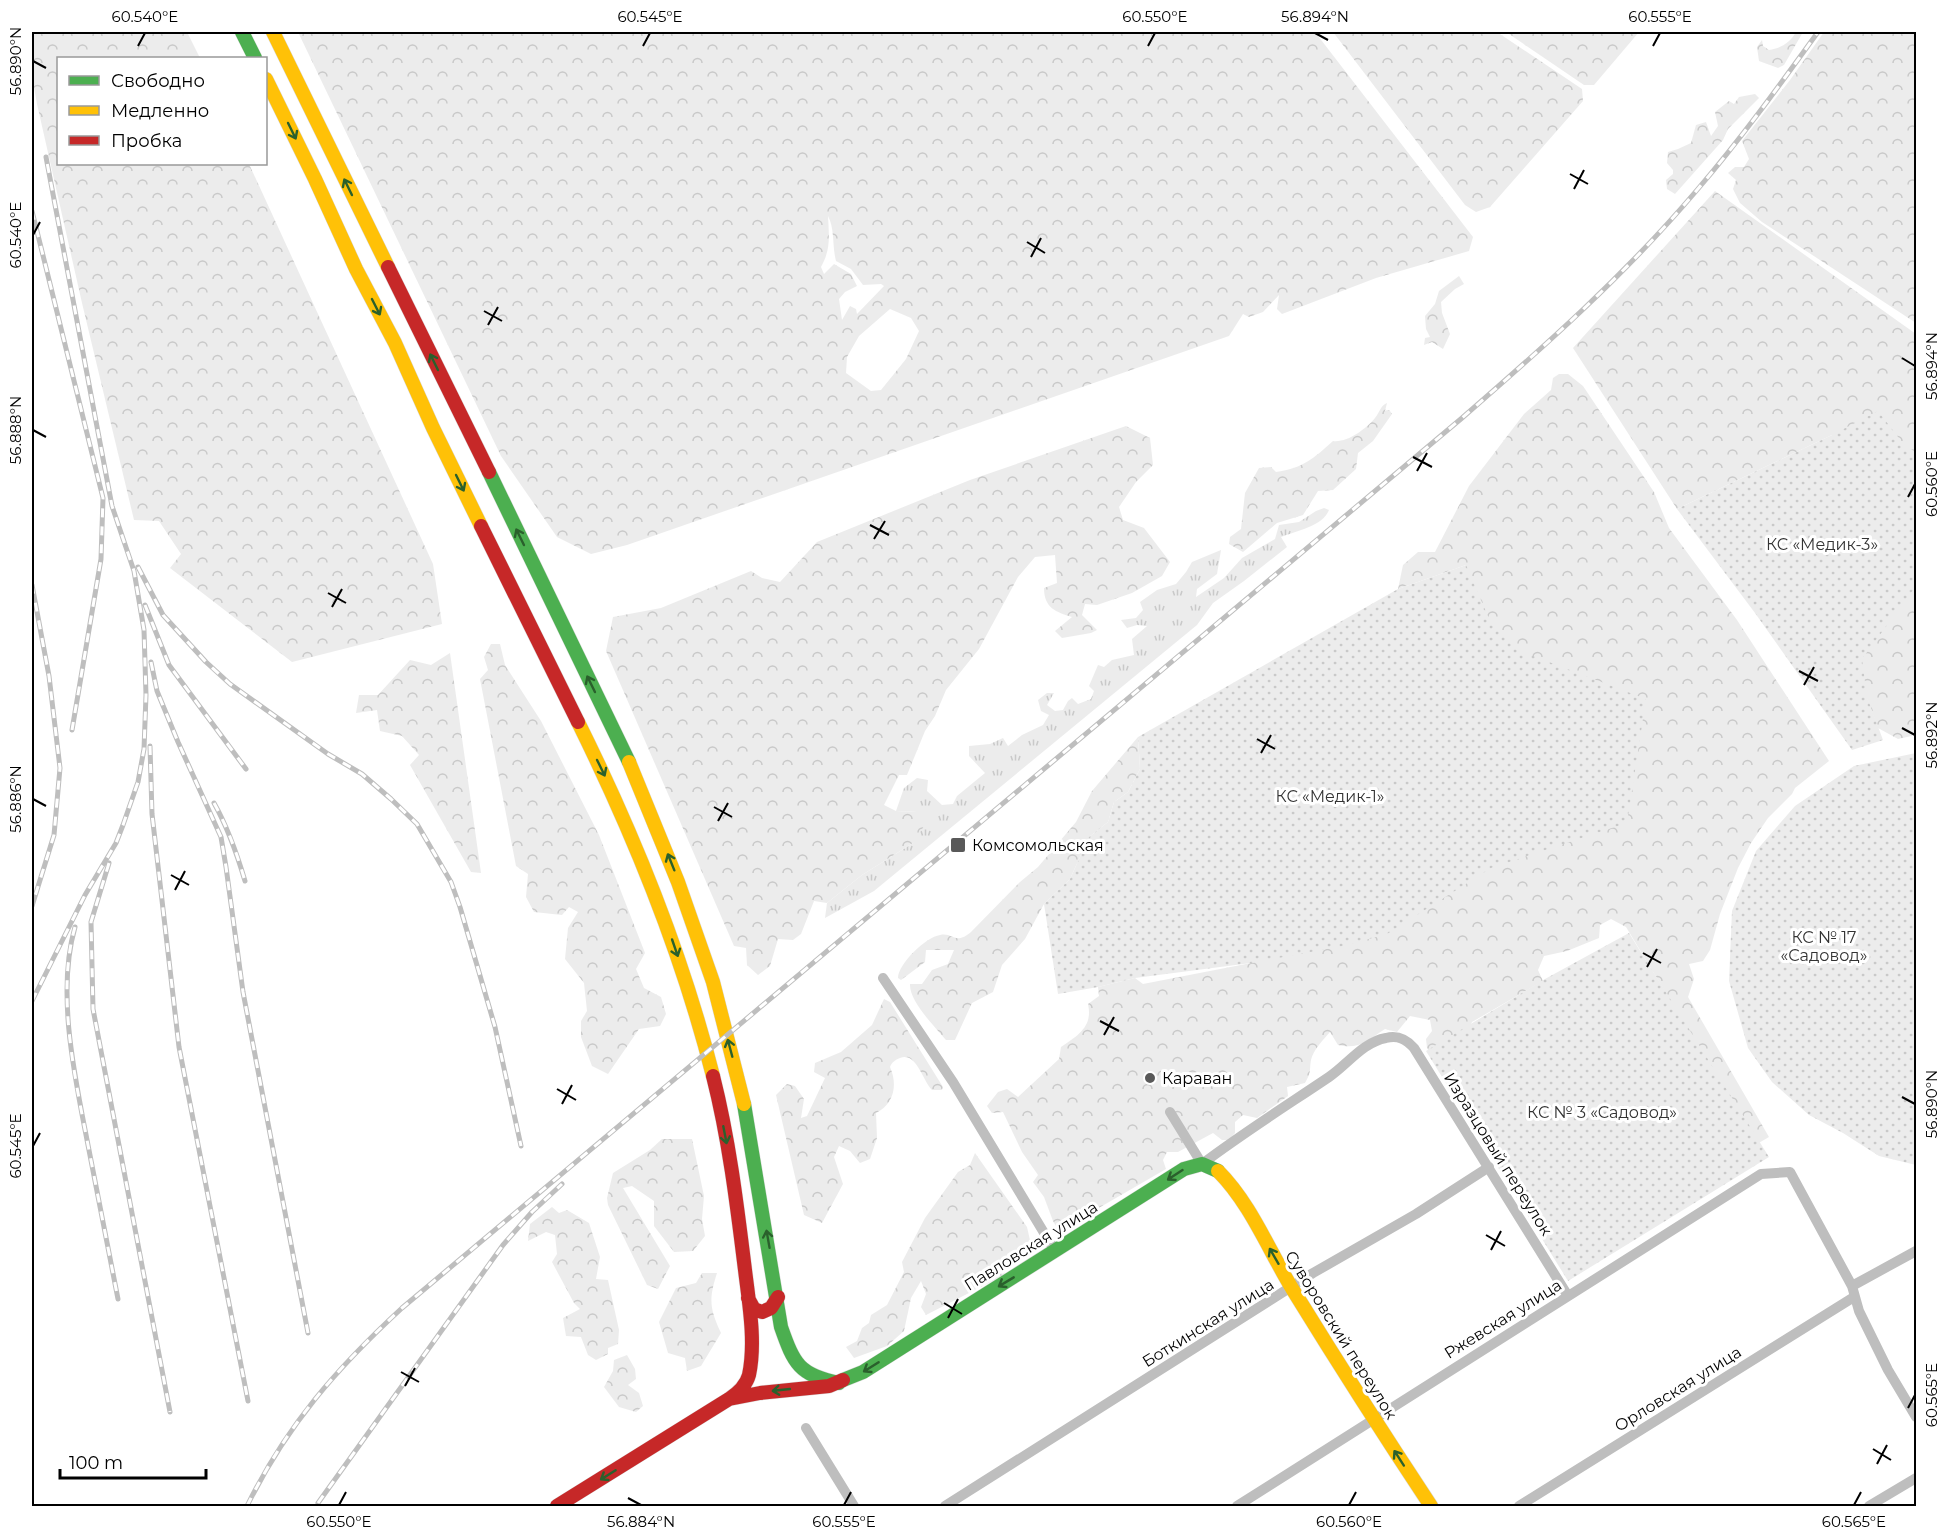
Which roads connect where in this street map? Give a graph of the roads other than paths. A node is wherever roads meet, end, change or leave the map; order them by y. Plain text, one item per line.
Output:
1 (242, 32) edge
2 (273, 32) edge
3 (254, 57) edge
4 (267, 81) edge
5 (883, 978) dead end
6 (1396, 1036) joint
7 (1170, 1112) dead end
8 (1202, 1164) junction
9 (1489, 1167) junction
10 (1055, 1251) junction
11 (1917, 1251) edge
12 (1292, 1288) junction
13 (1853, 1292) junction
14 (1568, 1296) junction
15 (778, 1297) junction
16 (748, 1298) junction
17 (838, 1383) junction
18 (729, 1399) junction
19 (1917, 1417) edge
20 (1374, 1420) junction
21 (806, 1428) dead end
22 (1917, 1478) edge
23 (557, 1506) edge
24 (854, 1506) edge
25 (945, 1506) edge
26 (1237, 1506) edge
27 (1431, 1506) edge
28 (1519, 1506) edge
29 (1869, 1506) edge

1 - 3 main road
15 -> 2 main road
4 -> 16 main road
5 - 10 street
6 - 8 street, Павловская улица
6 - 9 street, Изразцовый переулок
7 - 8 street
8 -> 10 main road, Павловская улица
12 -> 8 main road, Суворовский переулок
9 - 12 street, Боткинская улица
9 - 14 street, Изразцовый переулок
10 -> 17 main road, Павловская улица
11 - 13 street, Орловская улица
12 - 20 main road, Суворовский переулок
12 - 25 street, Боткинская улица
13 - 14 street, Ржевская улица
13 - 19 street
13 - 28 street, Орловская улица
14 - 20 street, Ржевская улица
15 - 16 main road
15 - 17 main road
16 - 18 main road
17 -> 18 main road, Павловская улица
18 -> 23 main road, Павловская улица
20 - 26 street, Ржевская улица
27 -> 20 main road, Суворовский переулок
21 - 24 street
22 - 29 street

